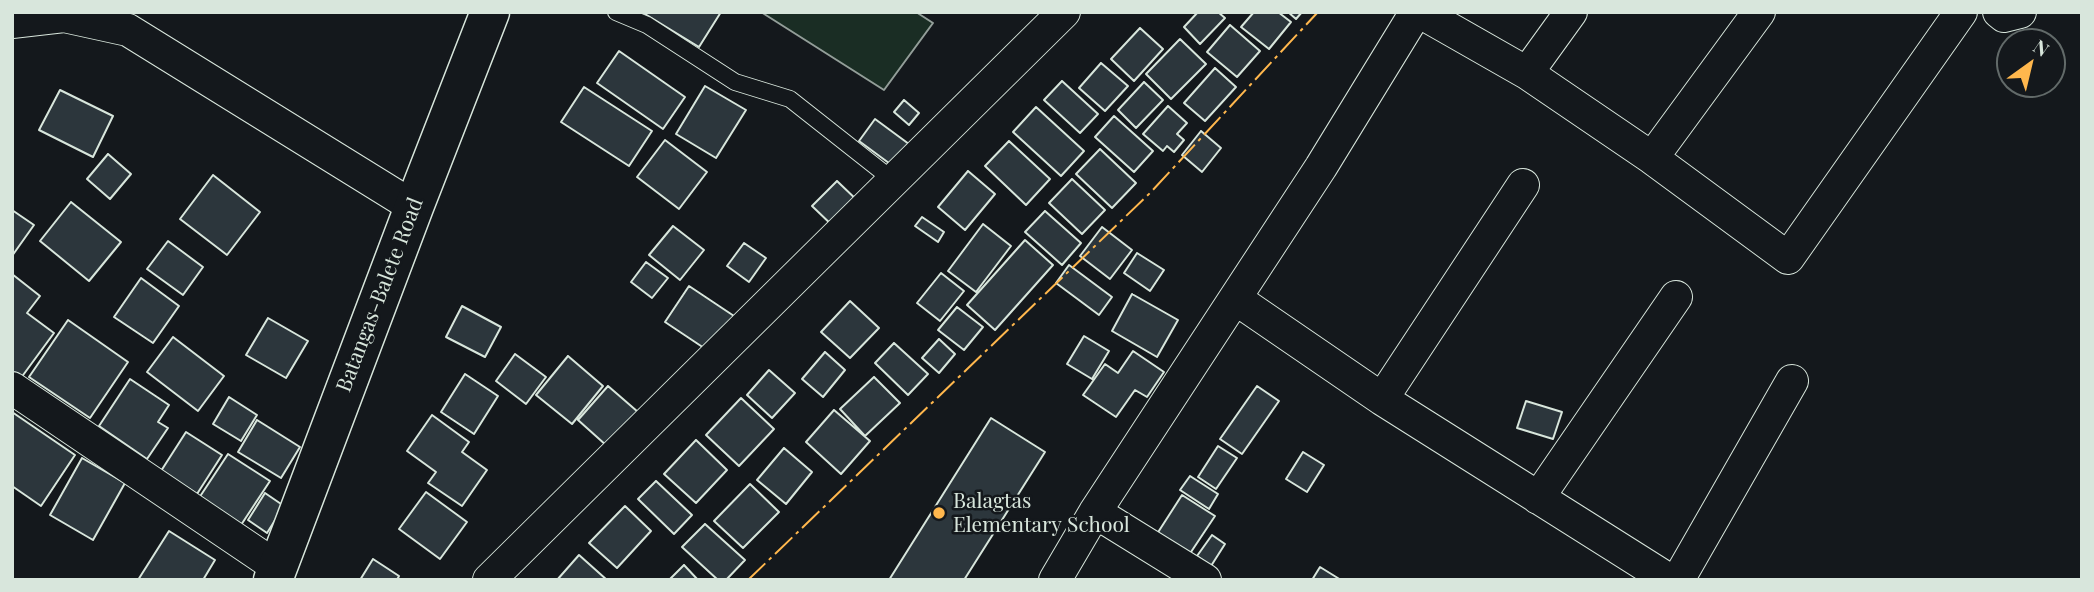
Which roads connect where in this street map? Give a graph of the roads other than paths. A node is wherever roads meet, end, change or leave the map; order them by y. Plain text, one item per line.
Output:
1 (490, 12) edge
2 (616, 12) edge
3 (1064, 12) edge
4 (1418, 12) edge
5 (1571, 12) edge
6 (1759, 12) edge
7 (1961, 12) edge
8 (1999, 12) edge
9 (2020, 12) edge
10 (12, 22) edge
11 (1527, 73) junction
12 (1652, 158) junction
13 (894, 181) junction
14 (1523, 185) dead end
15 (414, 207) junction
16 (1676, 297) dead end
17 (1236, 299) junction
18 (1793, 381) dead end
19 (12, 388) edge
20 (1382, 399) junction
21 (1538, 498) junction
22 (1096, 512) junction
23 (275, 573) edge
24 (489, 580) edge
25 (1055, 580) edge
26 (1205, 580) edge
27 (1669, 580) edge
28 (1678, 580) edge

1 - 15 main road, Batangas-Balete Road
2 - 13 lane
3 - 13 street
4 - 11 street
4 - 17 street
5 - 11 street
6 - 12 street
7 - 12 street
8 - 9 street
10 - 15 street
11 - 12 street
13 - 24 street
14 - 20 street
15 - 23 main road, Batangas-Balete Road
16 - 21 street
17 - 20 street
17 - 22 street
18 - 28 street
19 - 23 street
20 - 21 street
21 - 27 street
22 - 25 street
22 - 26 street

